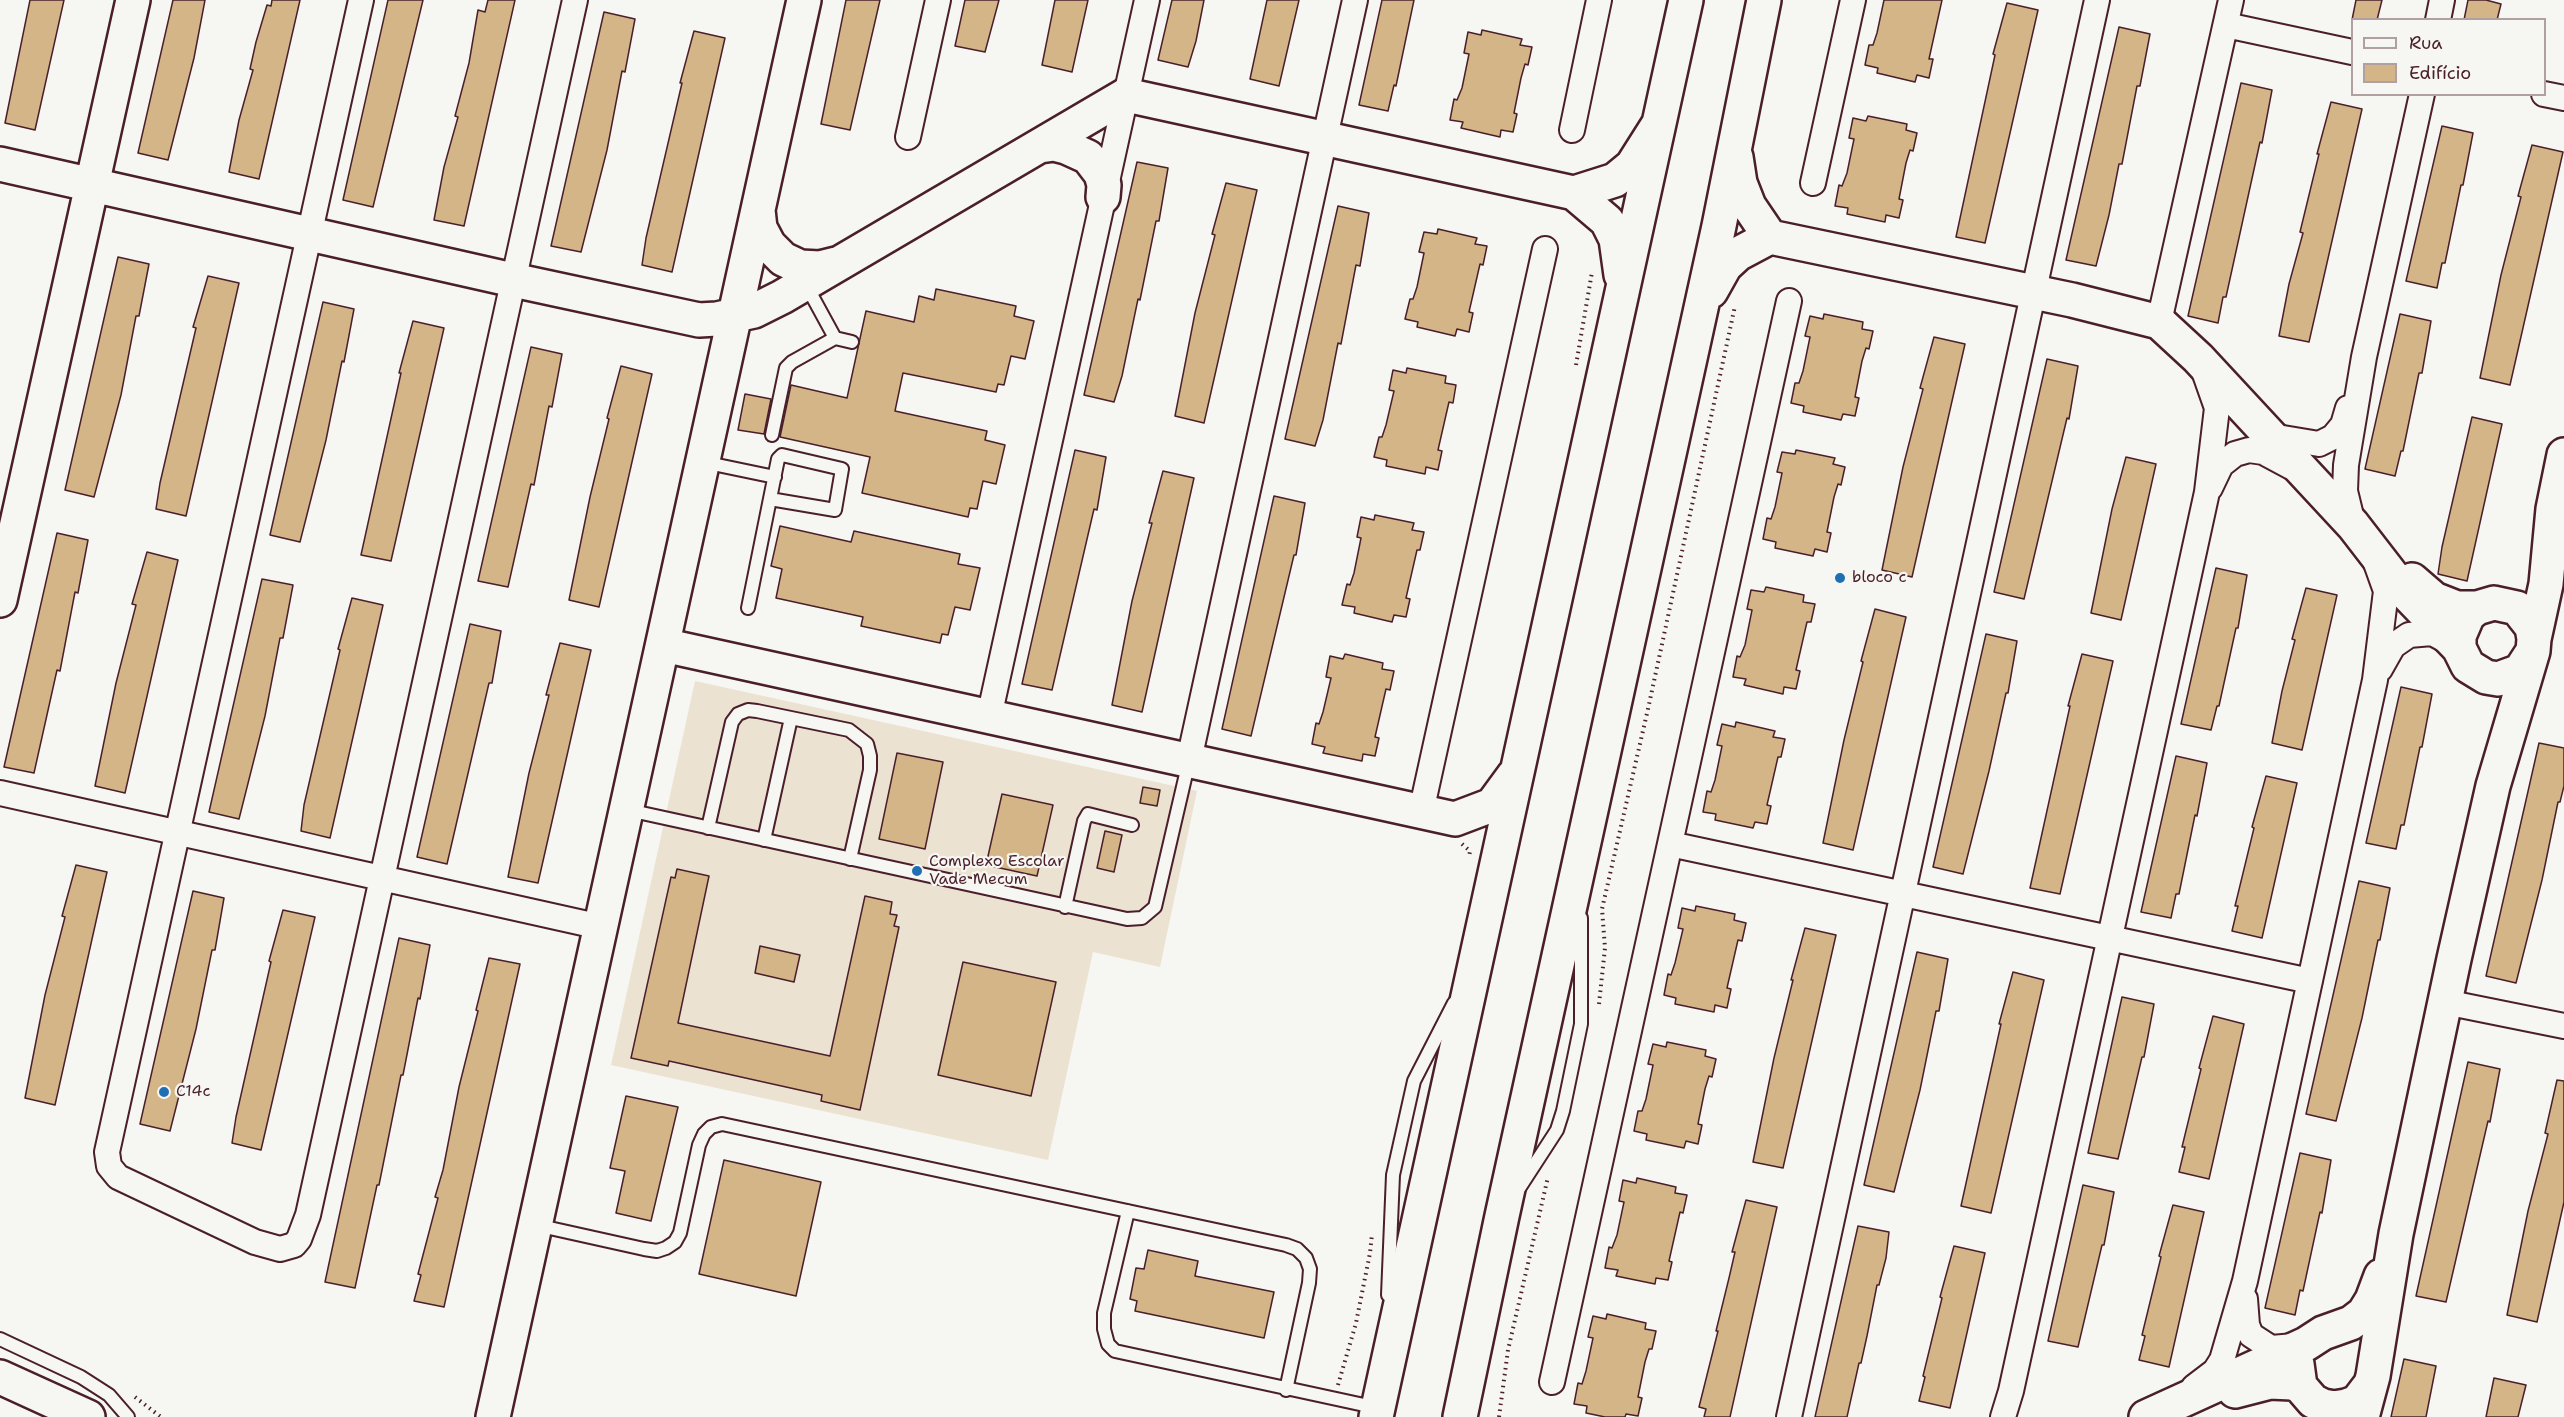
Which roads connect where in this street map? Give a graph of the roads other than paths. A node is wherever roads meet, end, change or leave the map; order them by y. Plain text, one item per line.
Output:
1 (133, 0) edge
2 (361, 0) edge
3 (575, 0) edge
4 (804, 0) edge
5 (938, 0) edge
6 (1147, 0) edge
7 (1355, 0) edge
8 (1599, 0) edge
9 (1686, 0) edge
10 (1764, 0) edge
11 (1853, 0) edge
12 (2097, 0) edge
13 (2231, 0) edge
14 (2442, 0) edge
15 (2438, 18) edge
16 (2226, 25) junction
17 (2351, 52) edge
18 (1126, 94) junction
19 (2546, 94) edge
20 (2422, 96) edge
21 (2564, 98) edge
22 (1658, 125) junction
23 (1572, 130) dead end
24 (908, 137) dead end
25 (1326, 137) junction
26 (1734, 141) junction
27 (1040, 146) junction
28 (0, 164) edge
29 (1813, 183) dead end
30 (92, 185) junction
31 (1574, 193) junction
32 (1103, 197) junction
33 (758, 210) junction
34 (309, 232) junction
35 (1770, 237) junction
36 (1545, 249) dead end
37 (839, 263) junction
38 (513, 280) junction
39 (805, 283) junction
40 (2034, 292) junction
41 (1623, 293) junction
42 (1789, 301) dead end
43 (1701, 309) junction
44 (734, 317) junction
45 (2159, 322) junction
46 (835, 338) junction
47 (852, 342) dead end
48 (2364, 357) junction
49 (2198, 358) junction
50 (772, 435) dead end
51 (2271, 436) junction
52 (2564, 455) edge
53 (702, 461) junction
54 (2306, 475) junction
55 (775, 477) junction
56 (2207, 492) junction
57 (770, 499) junction
58 (2553, 509) junction
59 (2358, 531) junction
60 (0, 600) edge
61 (2486, 605) junction
62 (748, 608) dead end
63 (663, 645) junction
64 (2533, 645) junction
65 (2467, 660) junction
66 (2375, 680) junction
67 (989, 717) junction
68 (791, 718) junction
69 (1189, 760) junction
70 (1515, 774) junction
71 (2493, 786) junction
72 (0, 793) edge
73 (627, 810) junction
74 (1421, 812) junction
75 (1455, 819) junction
76 (1132, 825) dead end
77 (708, 828) junction
78 (177, 833) junction
79 (764, 840) junction
80 (1670, 844) junction
81 (850, 859) junction
82 (381, 879) junction
83 (1491, 882) junction
84 (1903, 893) junction
85 (1065, 907) junction
86 (601, 927) junction
87 (2110, 937) junction
88 (2310, 981) junction
89 (2445, 1002) junction
90 (2564, 1026) edge
91 (1128, 1211) junction
92 (535, 1225) junction
93 (2396, 1234) junction
94 (2245, 1281) junction
95 (2319, 1337) junction
96 (0, 1339) edge
97 (2372, 1376) junction
98 (0, 1377) edge
99 (1552, 1382) dead end
100 (1286, 1390) junction
101 (2011, 1391) junction
102 (2318, 1403) edge
103 (1377, 1413) edge
104 (2156, 1413) edge
105 (88, 1417) edge
106 (128, 1417) edge
107 (493, 1417) edge
108 (1460, 1417) edge
109 (1789, 1417) edge
110 (2003, 1417) edge
111 (2018, 1417) edge
112 (2362, 1417) edge

1 - 30 street
2 - 34 street
3 - 38 street
4 - 33 street
5 - 24 street
6 - 18 street
7 - 25 street
8 - 23 street
9 - 22 street
10 - 26 street
11 - 29 street
12 - 40 street
13 - 16 street
14 - 15 street
16 - 17 street
16 - 45 street
18 - 25 street
18 - 27 street
18 - 32 street
19 - 21 street
20 - 48 street
22 - 31 street
22 - 41 street
25 - 31 street
25 - 69 street
26 - 35 street
26 - 43 street
27 - 32 street
27 - 37 street
28 - 30 street
30 - 34 street
30 - 60 street
31 - 41 street
32 - 67 street
33 - 37 street
33 - 44 street
34 - 38 street
34 - 78 street
35 - 40 street
35 - 43 street
36 - 74 street
37 - 39 street
38 - 44 street
38 - 82 street
39 - 44 street
39 - 46 lane
40 - 45 street
40 - 84 street
41 - 70 street
42 - 80 street
43 - 108 street
44 - 53 street
45 - 49 street
46 - 47 lane
46 - 50 lane
48 - 51 street
48 - 59 street
49 - 51 street
49 - 56 street
51 - 54 street
52 - 58 street
53 - 55 lane
53 - 63 street
54 - 56 street
54 - 59 street
55 - 57 lane
55 - 57 lane
56 - 87 street
57 - 62 lane
58 - 61 street
58 - 64 street
59 - 61 street
59 - 65 street
59 - 66 street
61 - 64 street
61 - 65 street
63 - 67 street
63 - 73 street
64 - 65 street
64 - 71 street
65 - 66 street
65 - 71 street
66 - 88 street
67 - 69 street
68 - 77 lane
68 - 79 lane
68 - 81 lane
69 - 74 street
69 - 85 lane
70 - 75 street
70 - 83 street
71 - 89 street
72 - 78 street
73 - 77 lane
73 - 86 street
74 - 75 street
75 - 83 street
76 - 85 lane
77 - 79 lane
78 - 82 street
78 - 82 street
79 - 81 lane
80 - 84 street
80 - 99 street
81 - 85 lane
82 - 86 street
83 - 103 street
84 - 87 street
84 - 109 street
86 - 92 street
87 - 88 street
87 - 101 street
88 - 94 street
89 - 90 street
89 - 93 street
91 - 92 lane
91 - 100 lane
91 - 100 lane
92 - 107 street
93 - 95 street
93 - 97 street
94 - 95 street
94 - 104 street
95 - 97 street
95 - 102 street
95 - 104 street
96 - 106 lane
97 - 102 street
97 - 112 street
98 - 105 street
100 - 103 lane
101 - 110 street
101 - 111 street
102 - 104 street

